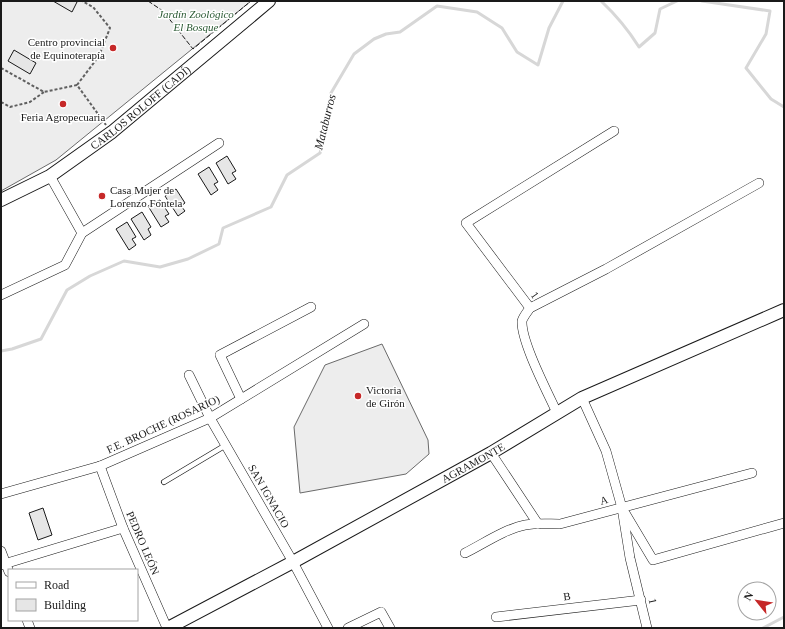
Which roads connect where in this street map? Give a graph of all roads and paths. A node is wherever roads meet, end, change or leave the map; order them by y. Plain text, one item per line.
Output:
1 (82, 1) edge
2 (269, 1) edge
3 (1, 68) edge
4 (77, 85) junction
5 (44, 92) junction
6 (1, 102) edge
7 (614, 131) dead end
8 (112, 132) junction
9 (219, 143) dead end
10 (50, 176) junction
11 (759, 183) dead end
12 (1, 200) edge
13 (82, 233) junction
14 (1, 295) edge
15 (311, 307) dead end
16 (530, 308) junction
17 (784, 310) edge
18 (364, 324) dead end
19 (189, 375) dead end
20 (582, 398) junction
21 (241, 399) junction
22 (556, 414) junction
23 (210, 418) junction
24 (226, 445) junction
25 (491, 453) junction
26 (100, 466) junction
27 (752, 473) dead end
28 (164, 482) dead end
29 (1, 494) edge
30 (622, 508) junction
31 (784, 523) edge
32 (538, 524) junction
33 (123, 528) junction
34 (1, 551) edge
35 (465, 553) dead end
36 (293, 562) junction
37 (5, 566) edge
38 (641, 600) junction
39 (496, 617) dead end
40 (167, 628) edge
41 (328, 628) edge
42 (348, 628) edge
43 (390, 628) edge
44 (647, 628) edge

1 - 4 path
2 - 8 street, CARLOS ROLOFF (CADÍ)
3 - 5 path
4 - 5 path
4 - 8 path
5 - 6 path
7 - 16 street, 1
8 - 10 street, CARLOS ROLOFF (CADÍ)
9 - 13 street
10 - 12 street, CARLOS ROLOFF (CADÍ)
10 - 13 street
11 - 16 street
13 - 14 street
15 - 21 street
16 - 22 street, 1
17 - 20 street, AGRAMONTE
18 - 21 street, F.E. BROCHE (ROSARIO)
19 - 23 street, SAN IGNACIO
20 - 22 street, AGRAMONTE
20 - 30 street, 1
21 - 23 street, F.E. BROCHE (ROSARIO)
22 - 25 street, AGRAMONTE
23 - 24 street, SAN IGNACIO
23 - 26 street, F.E. BROCHE (ROSARIO)
24 - 28 lane
24 - 36 street, SAN IGNACIO
25 - 32 street
25 - 36 street, AGRAMONTE
26 - 29 street, F.E. BROCHE (ROSARIO)
26 - 33 street, PEDRO LEÓN
27 - 30 street, A
30 - 31 street, 1
30 - 32 street, A
30 - 38 street, 1
32 - 35 street, A
33 - 37 street
33 - 40 street, PEDRO LEÓN
34 - 37 street
36 - 40 street, AGRAMONTE
36 - 41 street, SAN IGNACIO
38 - 39 street, B
38 - 44 street, 1
42 - 43 street

